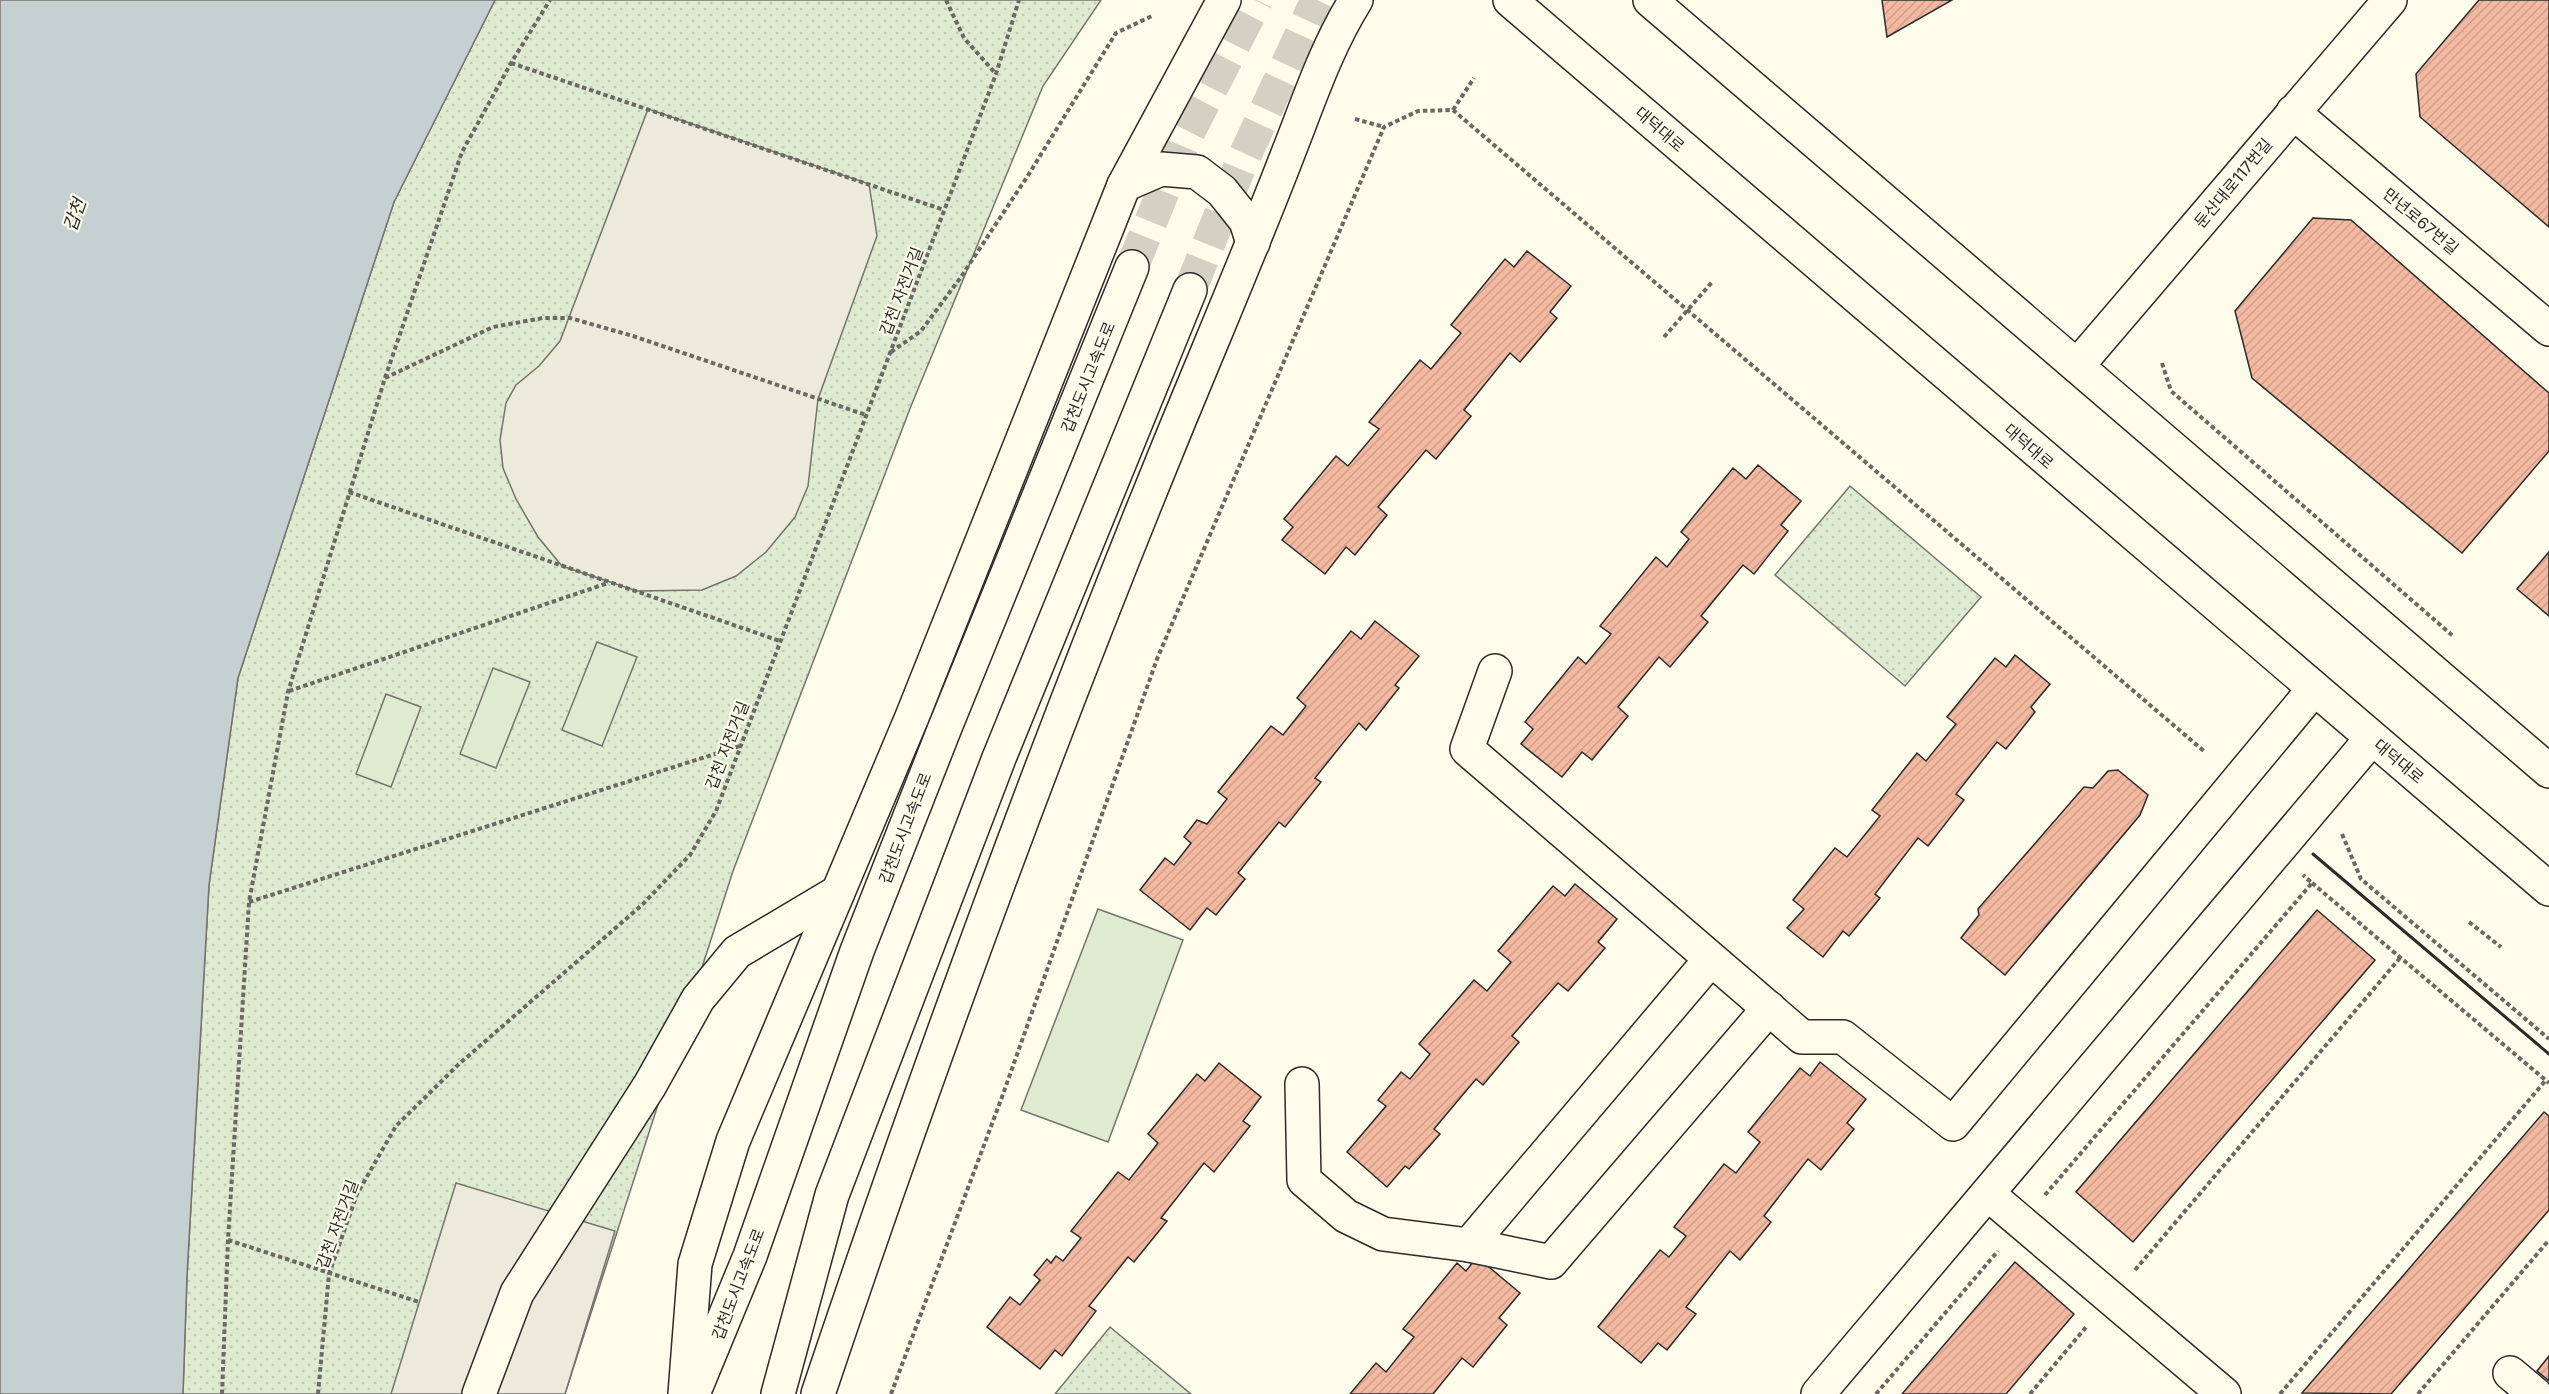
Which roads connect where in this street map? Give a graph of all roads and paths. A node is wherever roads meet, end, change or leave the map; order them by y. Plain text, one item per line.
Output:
1 (550, 0) edge
2 (946, 0) edge
3 (1018, 0) edge
4 (1224, 0) edge
5 (1356, 0) edge
6 (1510, 0) edge
7 (1650, 0) edge
8 (2390, 0) edge
9 (1154, 15) dead end
10 (511, 63) junction
11 (996, 74) junction
12 (1474, 78) dead end
13 (1453, 110) junction
14 (2293, 112) junction
15 (1355, 119) dead end
16 (1384, 127) junction
17 (1124, 184) junction
18 (944, 210) junction
19 (1253, 243) junction
20 (1132, 267) tunnel mouth
21 (1713, 281) dead end
22 (1190, 290) tunnel mouth
23 (1688, 310) junction
24 (2549, 329) edge
25 (1664, 337) dead end
26 (890, 352) junction
27 (2162, 363) dead end
28 (2077, 366) junction
29 (385, 378) junction
30 (866, 415) junction
31 (349, 492) junction
32 (610, 582) junction
33 (780, 641) junction
34 (2459, 641) dead end
35 (1495, 671) dead end
36 (2314, 689) junction
37 (288, 692) junction
38 (2372, 738) junction
39 (740, 746) junction
40 (2205, 752) dead end
41 (2549, 771) edge
42 (2342, 834) dead end
43 (2276, 853) junction
44 (2312, 882) junction
45 (2549, 889) edge
46 (838, 892) junction
47 (249, 902) junction
48 (2469, 922) dead end
49 (2501, 947) dead end
50 (2400, 958) junction
51 (1711, 959) junction
52 (1769, 1008) junction
53 (2549, 1039) edge
54 (2548, 1082) edge
55 (1302, 1084) dead end
56 (1988, 1194) junction
57 (2021, 1223) junction
58 (228, 1240) junction
59 (2549, 1240) edge
60 (1469, 1245) junction
61 (329, 1274) junction
62 (2110, 1299) junction
63 (419, 1302) dead end
64 (222, 1394) edge
65 (318, 1394) edge
66 (479, 1394) edge
67 (685, 1394) edge
68 (693, 1394) edge
69 (778, 1394) edge
70 (818, 1394) edge
71 (891, 1394) edge
72 (1818, 1394) edge
73 (1876, 1394) edge
74 (2030, 1394) edge
75 (2224, 1394) edge
76 (2280, 1394) edge
77 (2418, 1394) edge

1 - 10 path
2 - 11 path
3 - 11 path, 갑천 자전거길
4 - 17 main road
5 - 19 main road
6 - 36 main road, 대덕대로
7 - 28 main road
8 - 14 main road, 둔산대로117번길
9 - 26 path
10 - 18 path
10 - 29 path
11 - 18 path, 갑천 자전거길
12 - 13 path
13 - 16 path
13 - 23 path
14 - 24 main road, 만년로67번길
14 - 28 main road, 둔산대로117번길
15 - 16 path
16 - 71 path
17 - 19 main road
17 - 46 main road
18 - 26 path, 갑천 자전거길
19 - 70 main road
20 - 68 main road, 갑천도시고속도로
21 - 23 path
22 - 69 main road
23 - 25 path
23 - 40 path
26 - 30 path, 갑천 자전거길
27 - 34 path
28 - 41 main road
29 - 30 path
29 - 31 path
30 - 33 path, 갑천 자전거길
31 - 32 path
31 - 37 path
32 - 33 path
32 - 37 path
33 - 39 path, 갑천 자전거길
35 - 51 main road
36 - 38 main road, 대덕대로
36 - 52 main road
37 - 47 path
38 - 43 main road
38 - 45 main road, 대덕대로
39 - 47 path
39 - 61 path, 갑천 자전거길
42 - 53 path
43 - 44 path
43 - 56 main road
44 - 50 path
44 - 57 path
46 - 66 main road
46 - 67 main road
47 - 58 path
48 - 49 path
50 - 54 path
50 - 62 path
51 - 52 main road
51 - 60 main road
52 - 60 main road
54 - 76 path
55 - 60 main road
56 - 57 main road
56 - 72 main road
57 - 62 main road
57 - 73 path
58 - 61 path
58 - 64 path
59 - 77 path
61 - 63 path
61 - 65 path, 갑천 자전거길
62 - 74 path
62 - 75 main road

